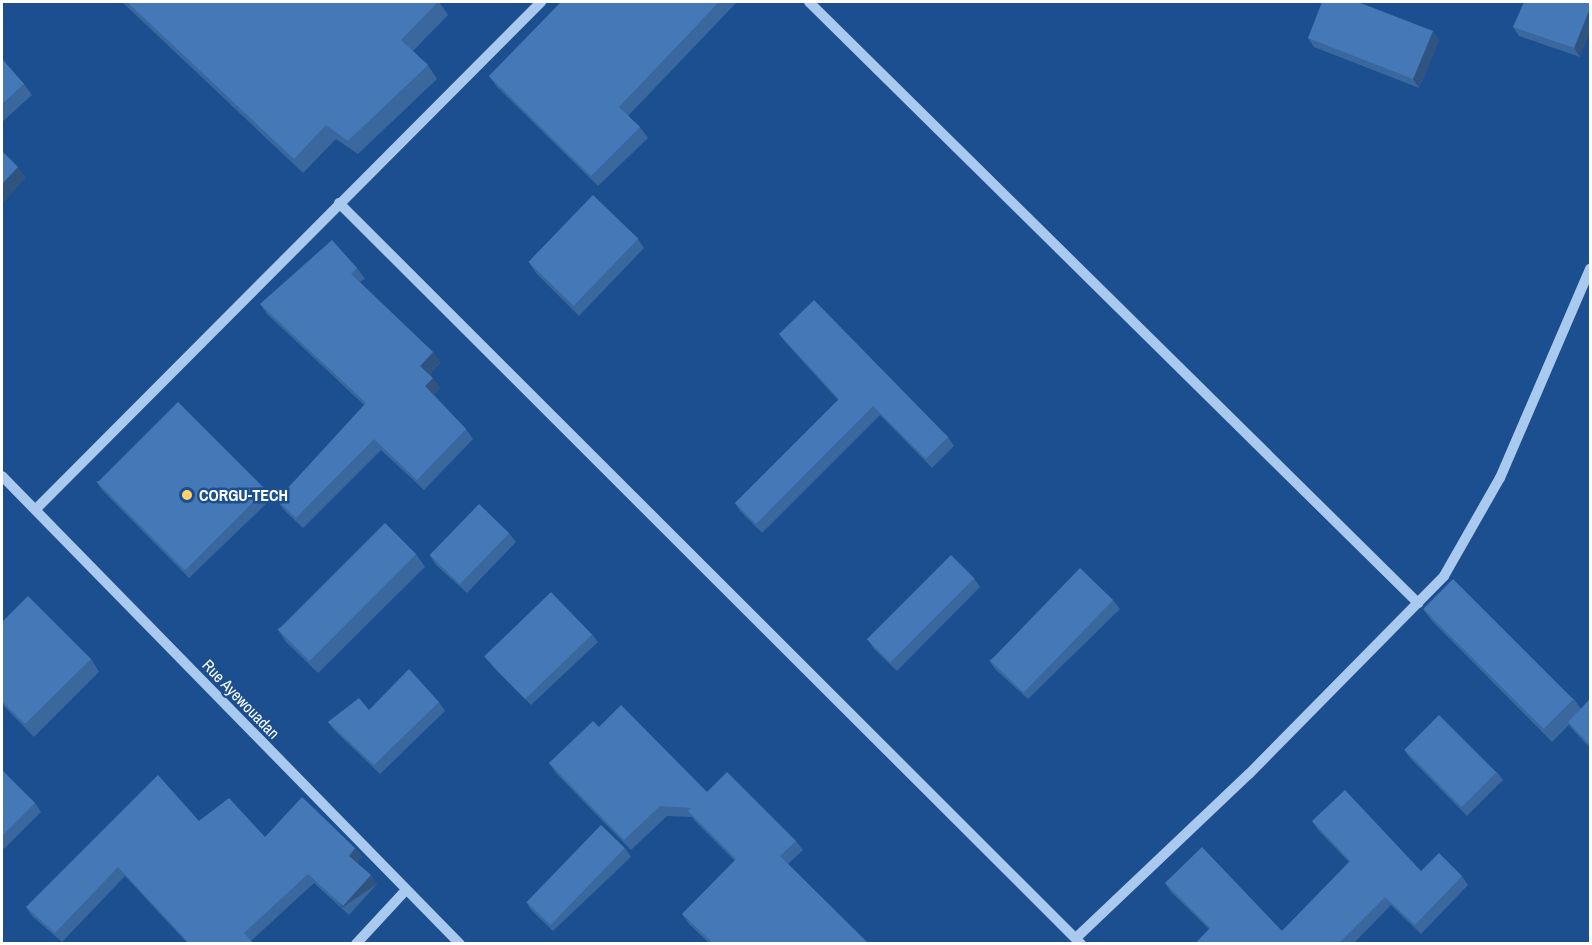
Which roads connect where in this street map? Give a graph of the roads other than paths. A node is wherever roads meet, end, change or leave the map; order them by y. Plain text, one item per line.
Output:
1 (541, 2) edge
2 (809, 2) edge
3 (339, 204) junction
4 (1590, 269) edge
5 (2, 476) edge
6 (36, 510) junction
7 (1418, 603) junction
8 (406, 890) junction
9 (1078, 941) edge
10 (356, 944) edge
11 (460, 944) edge

1 - 3 street
2 - 7 street
3 - 6 street
3 - 9 street
4 - 7 street
5 - 6 street, Rue Ayewouadan
6 - 8 street, Rue Ayewouadan
7 - 9 street
8 - 10 street
8 - 11 street, Rue Ayewouadan

